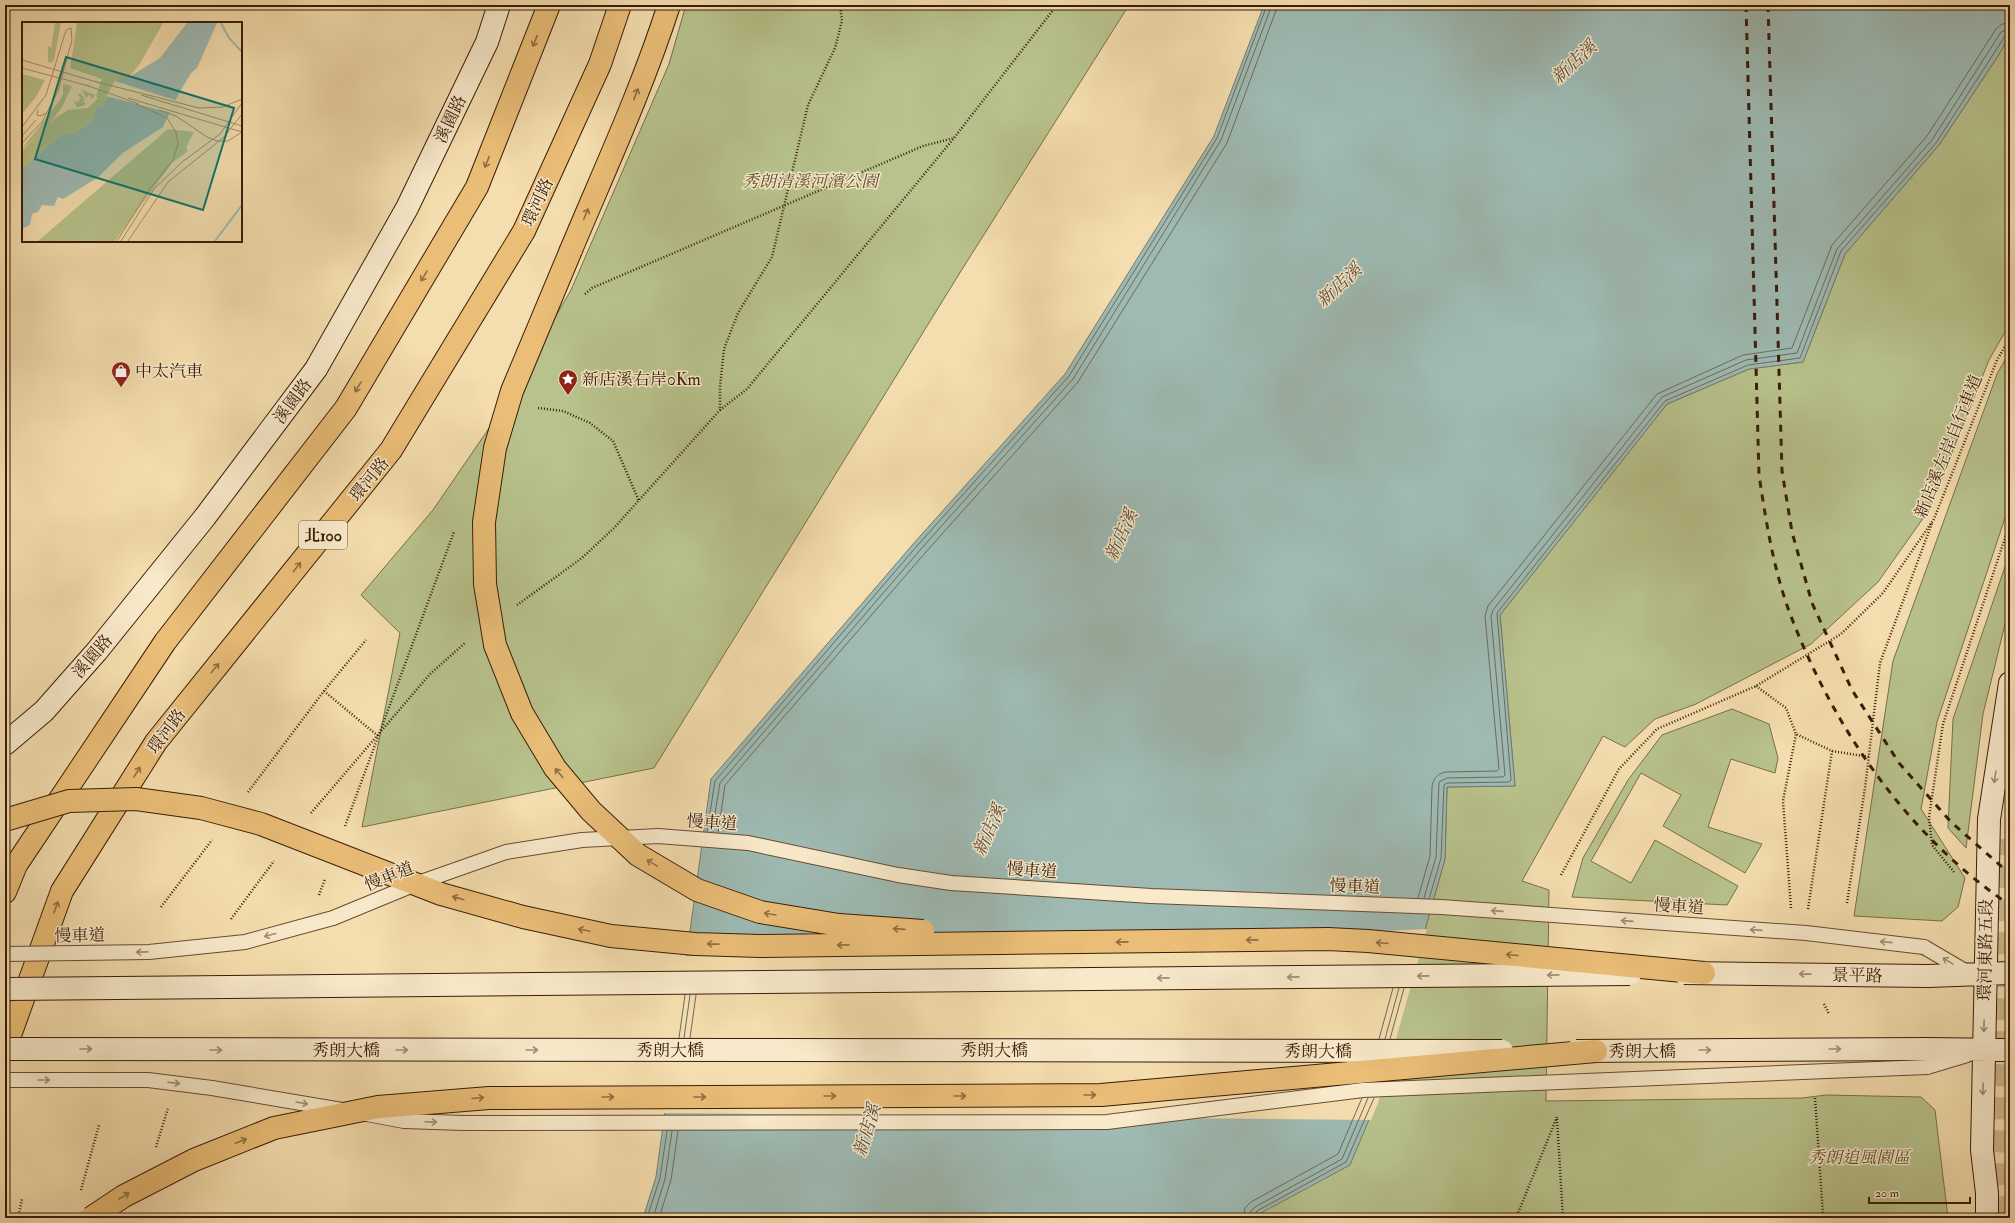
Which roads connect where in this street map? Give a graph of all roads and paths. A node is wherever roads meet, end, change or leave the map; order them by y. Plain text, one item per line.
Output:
1 (499, 5) edge
2 (549, 5) edge
3 (620, 5) edge
4 (669, 5) edge
5 (1057, 5) edge
6 (954, 138) junction
7 (582, 296) dead end
8 (2010, 338) edge
9 (533, 407) dead end
10 (720, 410) dead end
11 (639, 500) dead end
12 (1934, 519) junction
13 (2010, 523) edge
14 (455, 530) dead end
15 (366, 640) dead end
16 (2010, 683) edge
17 (1756, 686) junction
18 (324, 691) junction
19 (1796, 734) junction
20 (378, 736) dead end
21 (5, 744) edge
22 (1832, 751) junction
23 (1869, 756) junction
24 (248, 793) dead end
25 (5, 820) edge
26 (345, 827) dead end
27 (214, 837) dead end
28 (328, 872) dead end
29 (1954, 872) dead end
30 (1560, 875) dead end
31 (5, 892) edge
32 (1809, 899) dead end
33 (1846, 903) dead end
34 (161, 907) dead end
35 (1791, 909) dead end
36 (308, 925) junction
37 (1092, 942) junction
38 (5, 954) edge
39 (1704, 973) junction
40 (2010, 973) edge
41 (1978, 975) junction
42 (5, 989) edge
43 (1822, 1001) dead end
44 (1829, 1014) dead end
45 (5, 1049) edge
46 (1984, 1050) junction
47 (2010, 1050) edge
48 (1596, 1051) junction
49 (1927, 1058) junction
50 (5, 1080) edge
51 (1815, 1098) dead end
52 (99, 1125) dead end
53 (80, 1194) dead end
54 (22, 1200) dead end
55 (1985, 1215) edge
56 (1823, 1217) edge
57 (18, 1218) edge
58 (91, 1218) edge
59 (1516, 1218) edge
60 (1563, 1218) edge
61 (1793, 1218) edge

1 - 21 main road, 溪園路
2 -> 31 highway
45 -> 3 highway, 環河路 / 北100
37 -> 4 highway, bridge
5 - 6 path
6 - 7 path
6 - 10 path
8 - 12 path, 新店溪左岸自行車道
9 - 11 path
12 - 17 path, 新店溪左岸自行車道
12 - 23 path
13 - 29 path
14 - 26 path, bridge
15 - 18 path
16 -> 41 main road, 環河東路五段
17 - 19 path
17 - 30 path, 新店溪左岸自行車道
18 - 20 path
18 - 24 path
19 - 22 path
19 - 35 path
22 - 23 path
22 - 32 path
23 - 33 path
37 -> 25 highway, bridge
27 - 34 path
28 - 36 path, bridge
36 -> 38 lane, 慢車道, bridge
41 -> 36 lane, 慢車道, bridge
39 -> 37 highway, bridge
41 -> 39 main road, 景平路, bridge
39 -> 42 main road, bridge
40 - 41 main road, 景平路
41 -> 46 main road, 環河東路五段
43 - 44 path
45 -> 48 main road, 秀朗大橋, bridge
46 - 47 main road
46 - 49 main road, 秀朗大橋
46 -> 55 main road, 環河東路五段
48 -> 49 main road, 秀朗大橋, bridge
58 -> 48 highway, bridge
50 -> 49 lane, bridge
51 - 56 path
52 - 53 path
54 - 57 path
56 - 61 path
59 - 60 path

